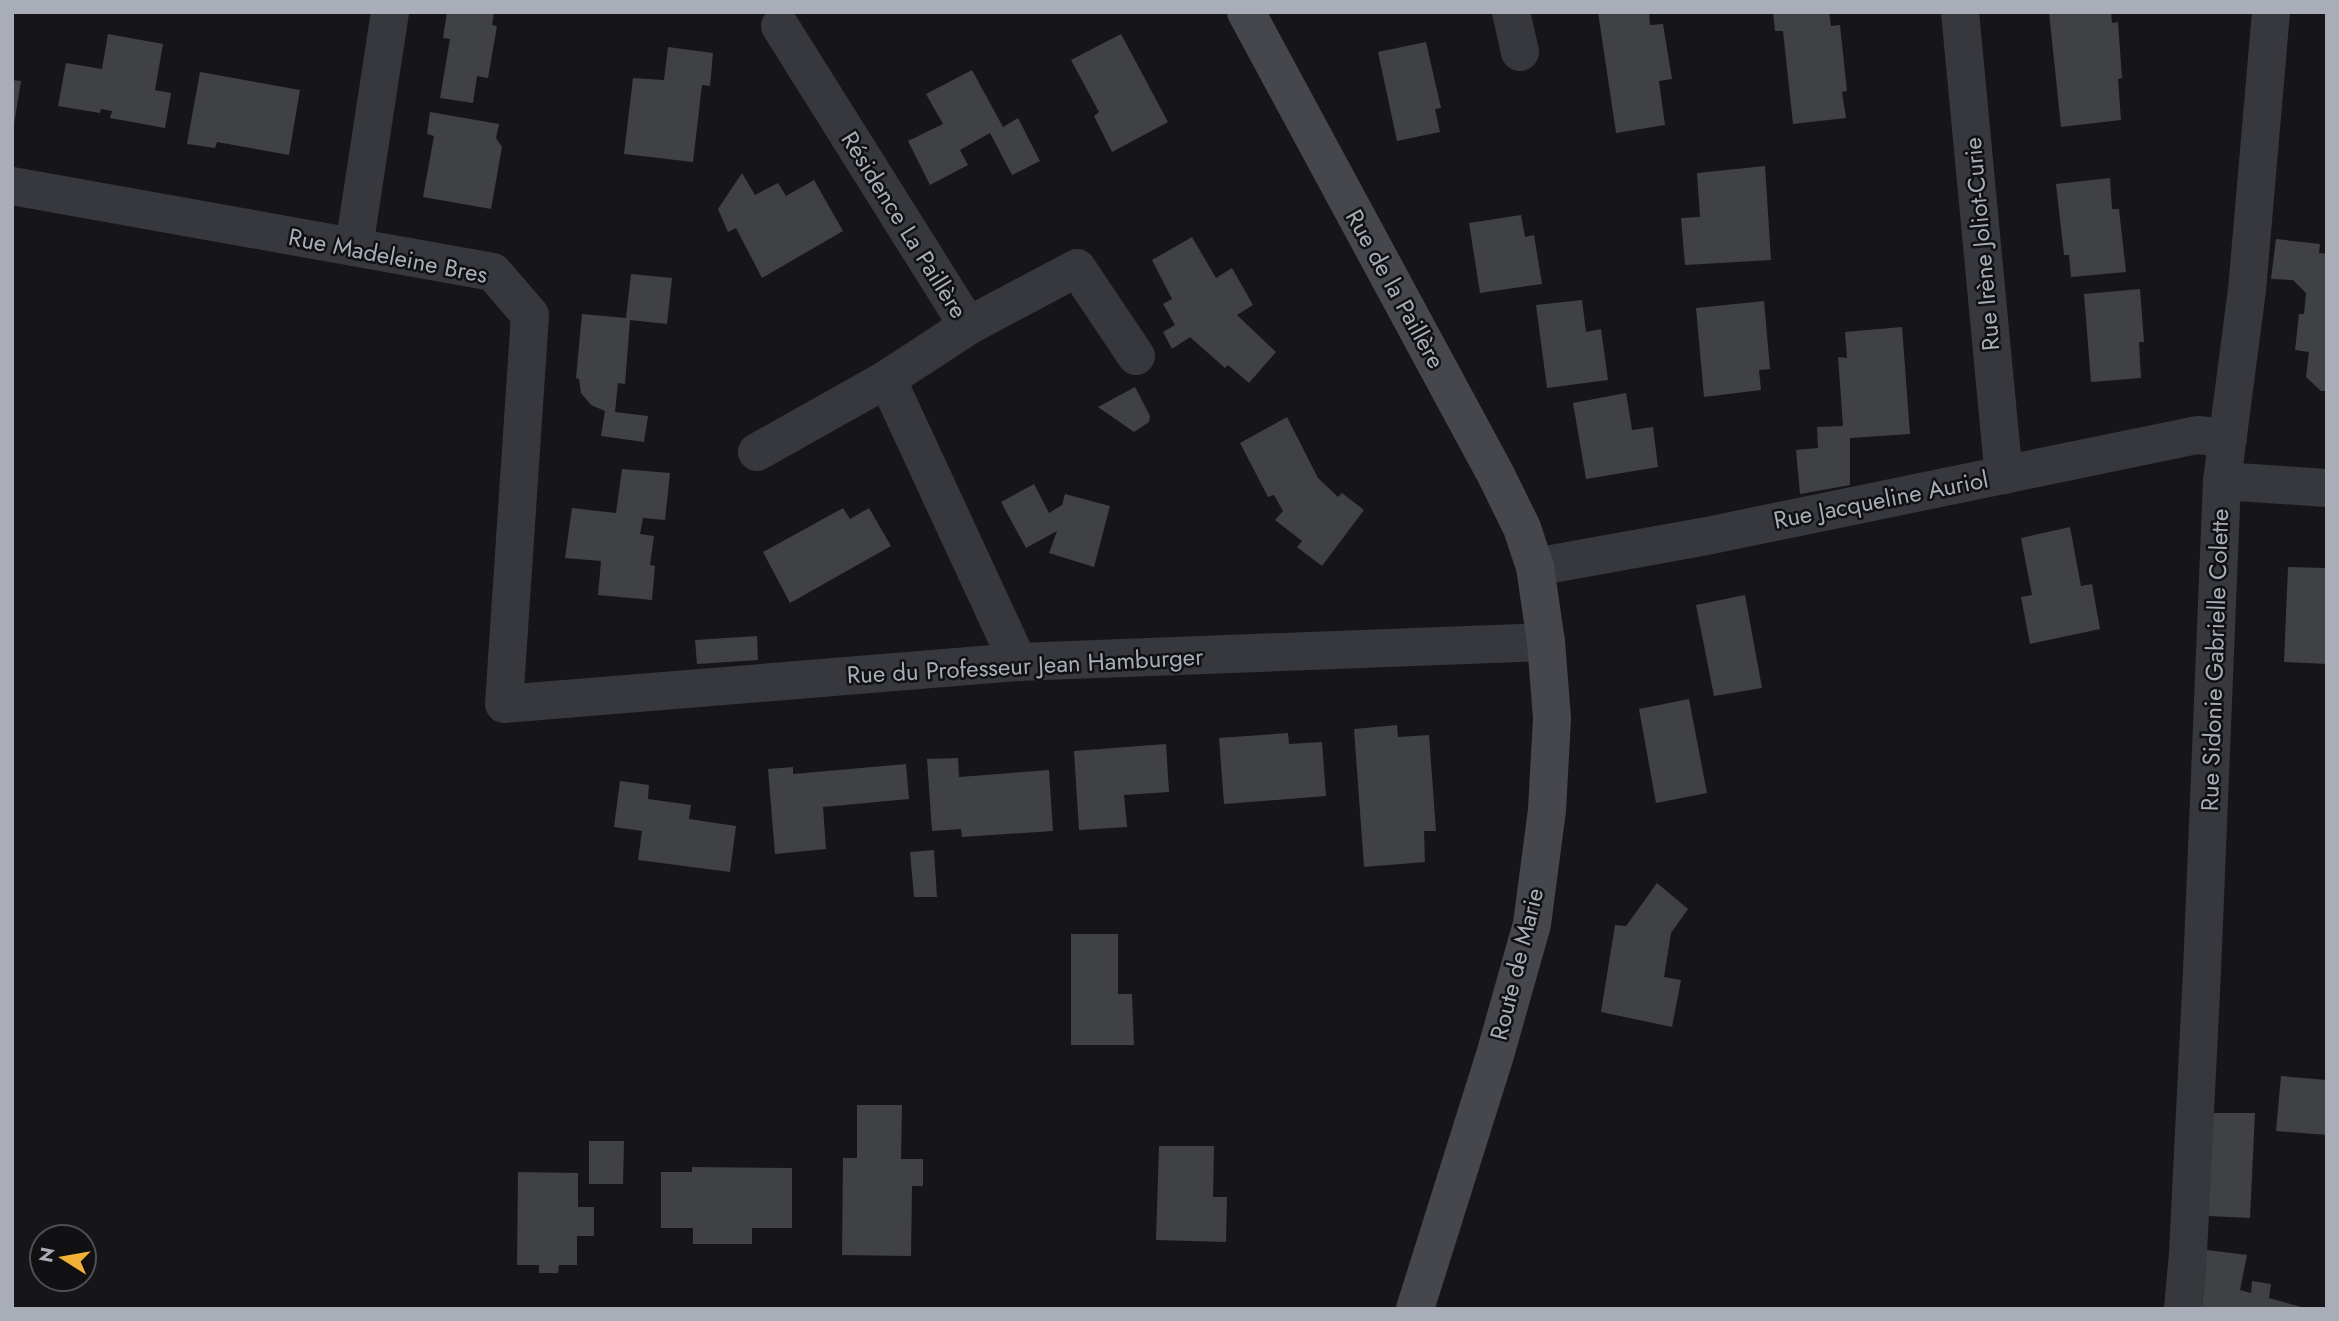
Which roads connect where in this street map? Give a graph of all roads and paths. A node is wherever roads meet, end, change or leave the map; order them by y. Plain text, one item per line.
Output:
1 (390, 12) edge
2 (1511, 12) edge
3 (1960, 12) edge
4 (2271, 12) edge
5 (1254, 13) edge
6 (780, 26) dead end
7 (1520, 52) dead end
8 (12, 187) edge
9 (354, 247) junction
10 (968, 327) junction
11 (1136, 356) dead end
12 (887, 379) junction
13 (2228, 438) junction
14 (757, 452) dead end
15 (2005, 475) junction
16 (2222, 481) junction
17 (2327, 488) edge
18 (1535, 567) junction
19 (1546, 642) junction
20 (1018, 662) junction
21 (504, 704) joint
22 (1415, 1309) edge
23 (2183, 1309) edge

1 - 9 street
2 - 7 street
3 - 15 street, Rue Irène Joliot-Curie
4 - 13 street, Rue Sidonie Gabrielle Colette
5 - 18 street, Rue de la Paillère
6 - 10 street, Résidence La Paillère
8 - 9 street, Rue Madeleine Bres
9 - 21 street, Rue Madeleine Bres
10 - 11 street
10 - 12 street, Résidence La Paillère
12 - 14 street, Résidence La Paillère
12 - 20 street
13 - 15 street, Rue Jacqueline Auriol
13 - 16 street, Rue Sidonie Gabrielle Colette
15 - 18 street, Rue Jacqueline Auriol
16 - 17 street
16 - 23 street, Rue Sidonie Gabrielle Colette
18 - 19 street, Route de Marie
19 - 20 street, Rue du Professeur Jean Hamburger
19 - 22 street, Route de Marie
20 - 21 street, Rue du Professeur Jean Hamburger

